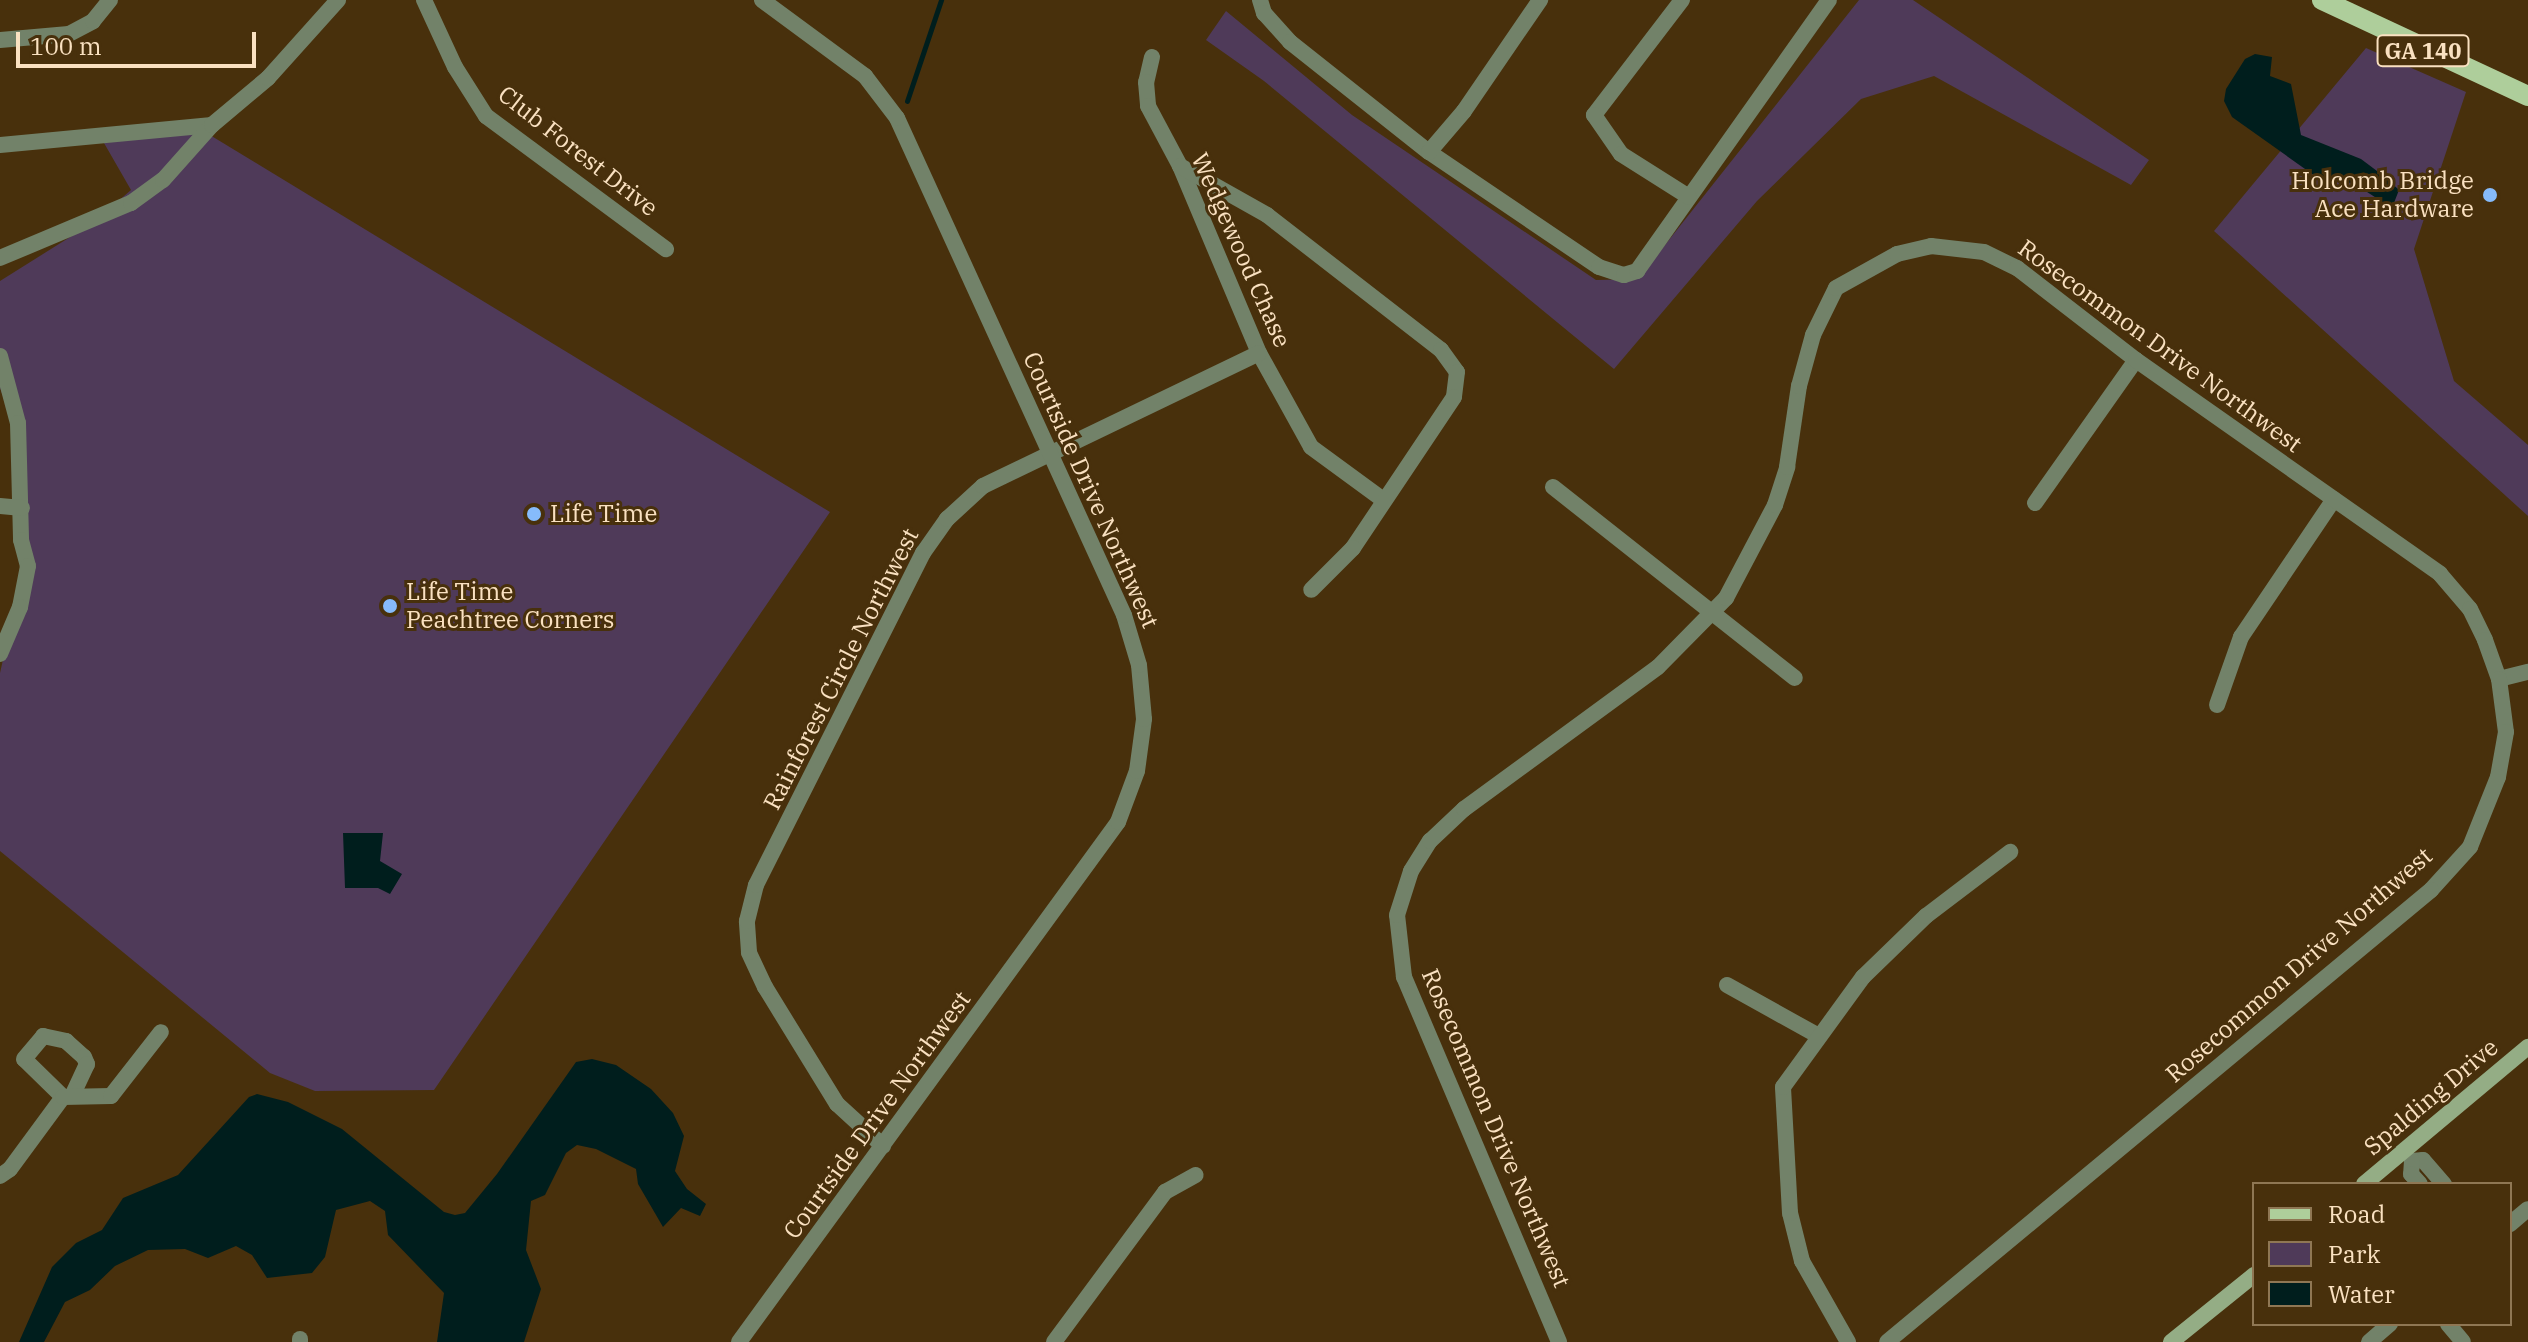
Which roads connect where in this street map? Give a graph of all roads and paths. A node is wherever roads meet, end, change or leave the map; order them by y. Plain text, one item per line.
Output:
1 (110, 0) edge
2 (338, 0) edge
3 (424, 0) edge
4 (1260, 0) edge
5 (1540, 0) edge
6 (1682, 0) edge
7 (1829, 0) edge
8 (2322, 0) edge
9 (771, 3) edge
10 (0, 40) edge
11 (1152, 57) dead end
12 (2528, 96) edge
13 (212, 125) junction
14 (0, 145) edge
15 (1429, 152) junction
16 (1180, 166) junction
17 (1689, 197) junction
18 (666, 249) dead end
19 (0, 258) edge
20 (1259, 353) junction
21 (0, 356) edge
22 (2136, 360) junction
23 (1051, 452) junction
24 (1553, 487) dead end
25 (1382, 499) junction
26 (2334, 499) junction
27 (2035, 503) dead end
28 (0, 506) edge
29 (22, 508) junction
30 (1311, 590) dead end
31 (1713, 610) junction
32 (0, 654) edge
33 (2528, 672) edge
34 (1795, 678) dead end
35 (2499, 679) junction
36 (2217, 705) dead end
37 (2010, 852) dead end
38 (1727, 985) dead end
39 (161, 1032) dead end
40 (1817, 1035) junction
41 (2528, 1047) edge
42 (883, 1146) junction
43 (2407, 1156) junction
44 (1196, 1175) dead end
45 (0, 1176) edge
46 (2367, 1182) edge
47 (2418, 1182) edge
48 (2442, 1182) edge
49 (2528, 1209) edge
50 (2512, 1222) edge
51 (2252, 1277) edge
52 (2388, 1326) edge
53 (2450, 1326) edge
54 (739, 1342) edge
55 (1054, 1342) edge
56 (1559, 1342) edge
57 (1848, 1342) edge
58 (1887, 1342) edge
59 (2171, 1342) edge
60 (2369, 1342) edge
61 (2463, 1342) edge

1 - 10 street
2 - 13 street
3 - 18 street, Club Forest Drive
4 - 15 street
5 - 15 street
6 - 17 street
7 - 17 street
8 - 12 main road, GA 140
9 - 23 street, Courtside Drive Northwest
11 - 16 street, Wedgewood Chase
13 - 14 street
13 - 19 street
15 - 17 street
16 - 20 street, Wedgewood Chase
16 - 25 street
20 - 23 street, Rainforest Circle Northwest
20 - 25 street, Wedgewood Chase
21 - 29 street
22 - 26 street, Rosecommon Drive Northwest
22 - 27 street
22 - 31 street, Rosecommon Drive Northwest
23 - 42 street, Courtside Drive Northwest
23 - 42 street, Rainforest Circle Northwest
24 - 31 street
25 - 30 street
26 - 35 street, Rosecommon Drive Northwest
26 - 36 street
28 - 29 street
29 - 32 street
31 - 34 street
31 - 56 street, Rosecommon Drive Northwest
33 - 35 street
35 - 58 street, Rosecommon Drive Northwest
37 - 40 street
38 - 40 street
39 - 45 street
40 - 57 street
41 - 43 main road, Spalding Drive
42 - 54 street, Courtside Drive Northwest
43 - 46 main road, Spalding Drive
43 - 47 street, Spalding Drive
43 - 48 street, Spalding Drive
44 - 55 street
49 - 50 street
51 - 59 main road
52 - 60 street
53 - 61 street

